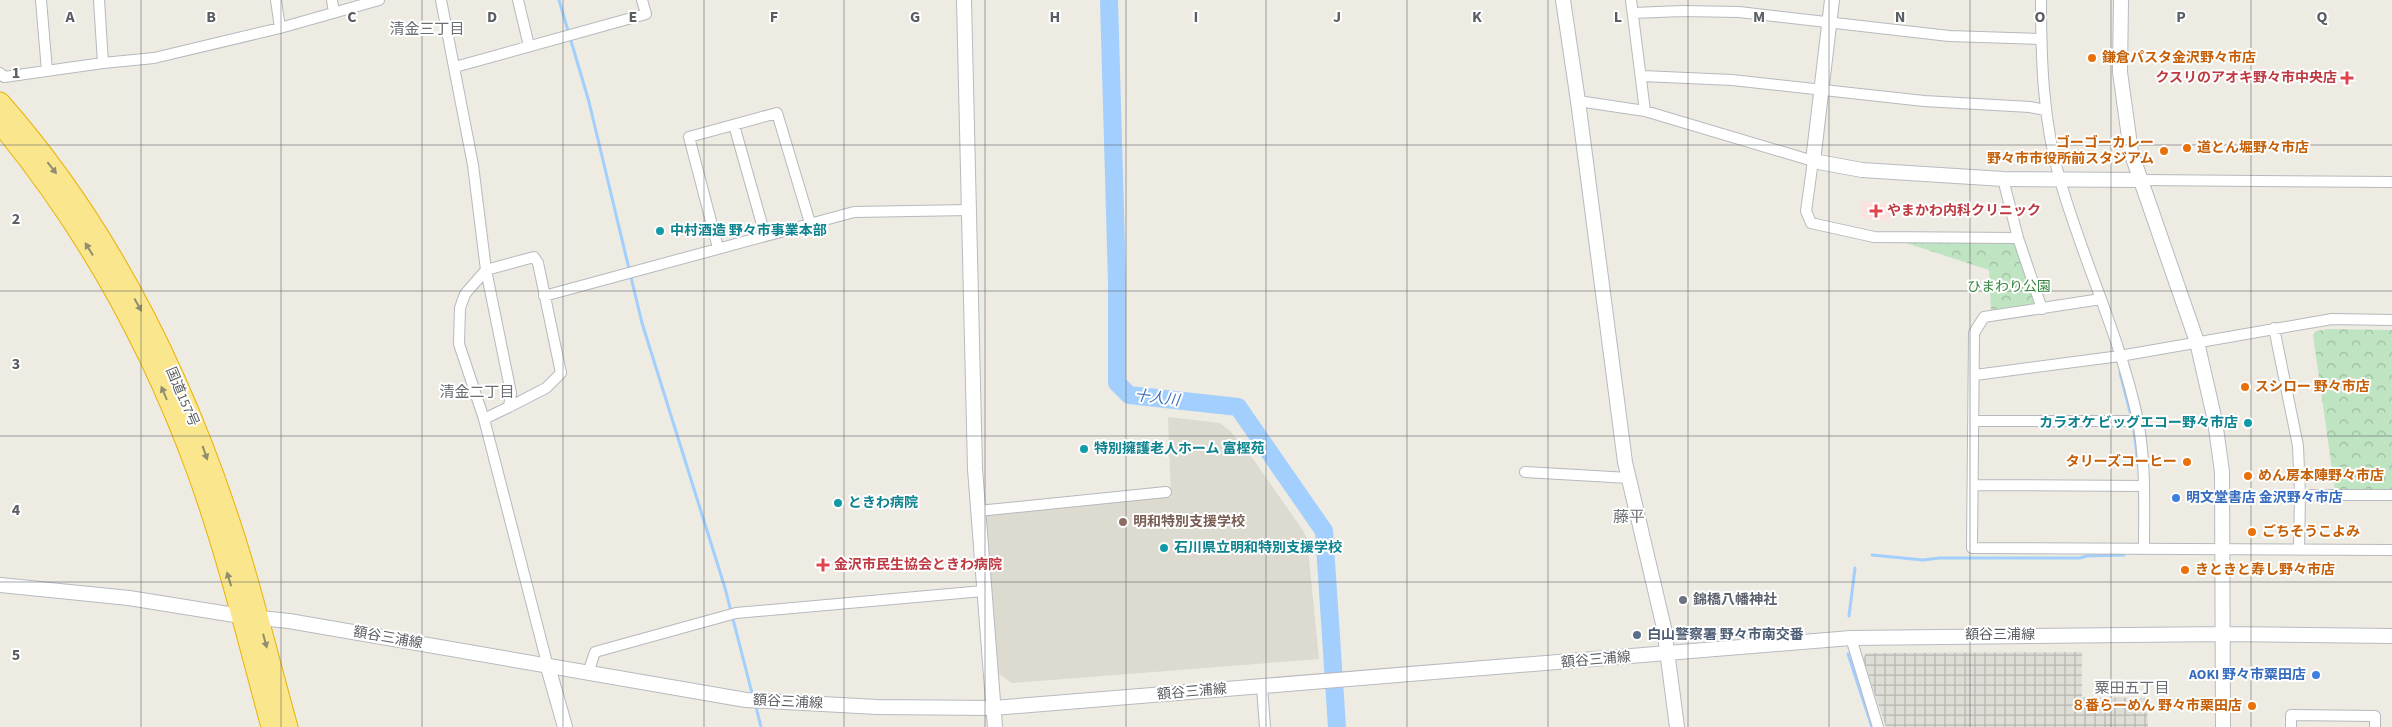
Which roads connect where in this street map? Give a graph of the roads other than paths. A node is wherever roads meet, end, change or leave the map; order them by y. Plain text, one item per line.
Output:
1 (41, 0) edge
2 (99, 0) edge
3 (276, 0) edge
4 (332, 0) edge
5 (379, 0) edge
6 (441, 0) edge
7 (518, 0) edge
8 (642, 0) edge
9 (964, 0) edge
10 (1563, 0) edge
11 (1631, 0) edge
12 (1832, 0) edge
13 (2041, 0) edge
14 (2121, 0) edge
15 (334, 12) junction
16 (1633, 13) junction
17 (1829, 24) junction
18 (280, 28) junction
19 (2041, 39) junction
20 (529, 46) junction
21 (103, 62) junction
22 (454, 67) junction
23 (47, 71) junction
24 (0, 73) edge
25 (1642, 76) junction
26 (1821, 89) junction
27 (1578, 101) junction
28 (0, 102) edge
29 (2046, 110) junction
30 (1645, 111) junction
31 (0, 124) edge
32 (734, 125) junction
33 (1813, 161) junction
34 (2003, 179) junction
35 (2060, 179) junction
36 (2140, 180) junction
37 (2392, 182) edge
38 (969, 210) junction
39 (810, 223) junction
40 (765, 235) junction
41 (2018, 238) junction
42 (718, 248) junction
43 (486, 270) junction
44 (544, 296) junction
45 (2101, 299) junction
46 (2042, 309) junction
47 (2392, 320) edge
48 (2274, 328) junction
49 (2197, 342) junction
50 (2120, 356) junction
51 (1975, 375) junction
52 (509, 407) junction
53 (484, 420) junction
54 (1975, 421) junction
55 (2138, 421) junction
56 (1524, 472) dead end
57 (1629, 478) junction
58 (1974, 485) junction
59 (2144, 486) junction
60 (1166, 492) dead end
61 (2300, 495) junction
62 (2392, 495) edge
63 (978, 511) junction
64 (2144, 549) junction
65 (2299, 549) junction
66 (2222, 550) junction
67 (2392, 550) edge
68 (0, 585) edge
69 (983, 592) junction
70 (250, 617) junction
71 (2224, 634) junction
72 (2392, 636) edge
73 (1851, 638) junction
74 (1668, 653) junction
75 (548, 667) junction
76 (588, 673) junction
77 (1262, 687) junction
78 (993, 708) junction
79 (271, 727) edge
80 (288, 727) edge
81 (565, 727) edge
82 (994, 727) edge
83 (1265, 727) edge
84 (1677, 727) edge
85 (1878, 727) edge
86 (2223, 727) edge
87 (2291, 727) edge
88 (2375, 727) edge

1 - 23 street
2 - 21 street
3 - 18 street
4 - 15 street
5 - 15 street
6 - 22 street
7 - 20 street
8 - 20 street
9 - 38 street
10 - 27 street
11 - 16 street
12 - 17 street
13 - 19 street
14 - 36 street
15 - 18 street
16 - 17 street
16 - 25 street
17 - 19 street
17 - 26 street
18 - 21 street
19 - 29 street
20 - 22 street
21 - 23 street
22 - 43 street
23 - 24 street
25 - 26 street
25 - 30 street
26 - 29 street
26 - 33 street
27 - 30 street
27 - 57 street
28 -> 70 highway, 国道157号
29 - 35 street
30 - 33 street
70 -> 31 highway, 国道157号
32 - 39 street
32 - 40 street
32 - 42 street
33 - 34 street
33 - 41 street
34 - 35 street
34 - 41 street
35 - 36 street
35 - 45 street
36 - 37 street
36 - 49 street
38 - 39 street
38 - 63 street
39 - 40 street
40 - 42 street
41 - 46 street
42 - 44 street
43 - 44 street
43 - 52 street
43 - 53 street
44 - 52 street
45 - 46 street
45 - 50 street
46 - 51 street
47 - 48 street
48 - 49 street
48 - 61 street
49 - 50 street
49 - 66 street
50 - 51 street
50 - 55 street
51 - 54 street
52 - 53 street
53 - 75 street
54 - 55 street
54 - 58 street
55 - 59 street
56 - 57 street
57 - 74 street
58 - 59 street
58 - 64 street
59 - 64 street
60 - 63 street
61 - 62 street
61 - 65 street
63 - 69 street
64 - 66 street
65 - 66 street
65 - 67 street
66 - 71 street
68 - 70 street, 額谷三浦線
69 - 76 street
69 - 78 street
70 - 75 street, 額谷三浦線
70 - 79 highway, 国道157号
70 -> 80 highway, 国道157号
71 - 72 street, 額谷三浦線
71 - 73 street, 額谷三浦線
71 - 86 street
73 - 74 street, 額谷三浦線
73 - 85 street
74 - 77 street, 額谷三浦線
74 - 84 street
75 - 76 street, 額谷三浦線
75 - 81 street
76 - 78 street, 額谷三浦線
77 - 78 street, 額谷三浦線
77 - 83 street
78 - 82 street
87 - 88 street

